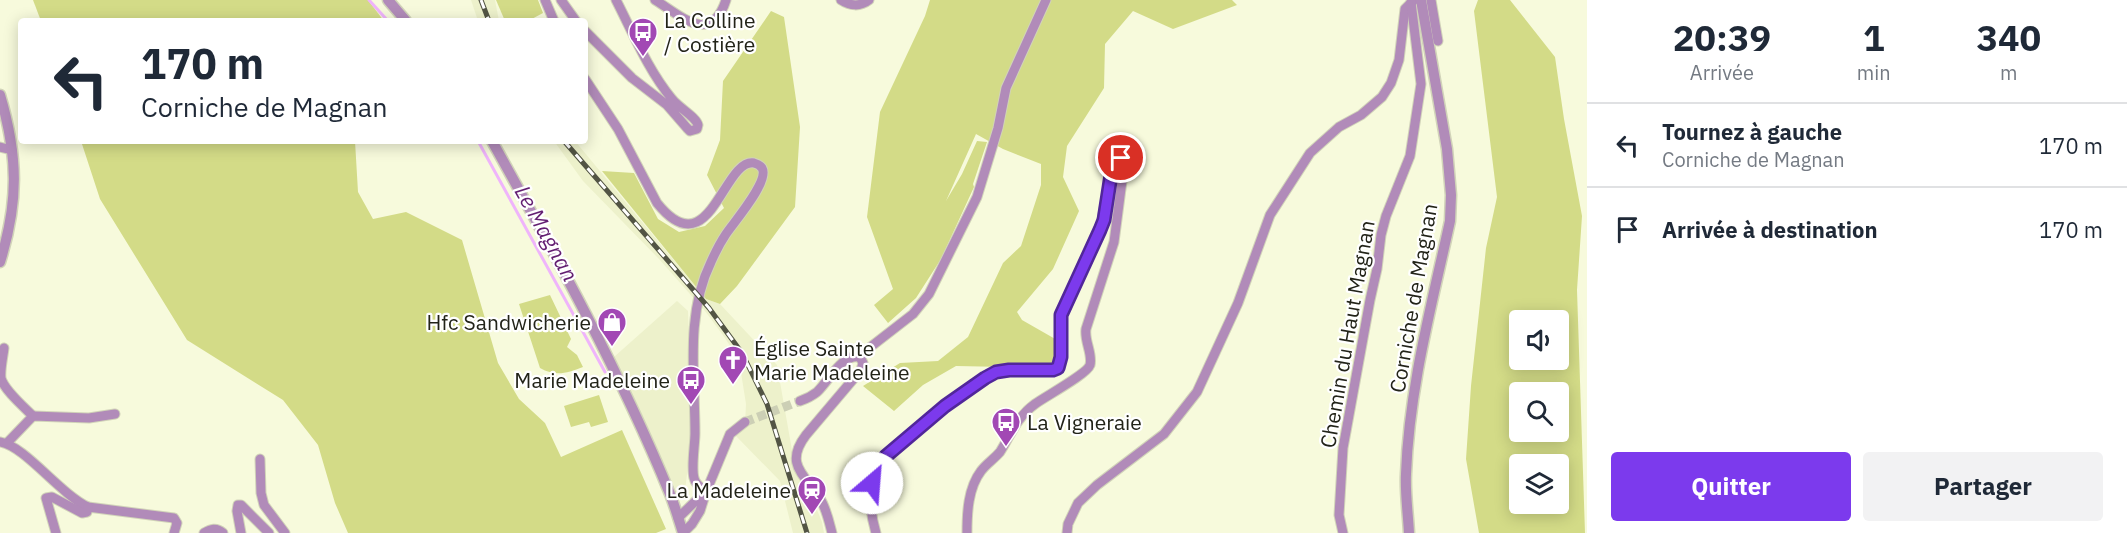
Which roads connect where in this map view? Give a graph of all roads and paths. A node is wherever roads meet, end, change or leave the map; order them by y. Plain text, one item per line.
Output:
1 (388, 0) edge
2 (545, 0) edge
3 (561, 0) edge
4 (616, 0) edge
5 (655, 0) edge
6 (726, 0) edge
7 (841, 0) edge
8 (869, 0) edge
9 (1046, 0) edge
10 (1431, 0) edge
11 (1416, 1) edge
12 (403, 18) edge
13 (553, 18) edge
14 (574, 18) edge
15 (588, 34) edge
16 (1438, 41) dead end
17 (588, 84) edge
18 (0, 95) edge
19 (5, 131) edge
20 (494, 144) edge
21 (0, 147) edge
22 (12, 150) junction
23 (0, 262) edge
24 (4, 348) dead end
25 (860, 357) junction
26 (800, 401) tunnel mouth
27 (115, 414) dead end
28 (33, 416) junction
29 (745, 422) tunnel mouth
30 (3, 442) edge
31 (260, 459) dead end
32 (706, 492) junction
33 (88, 507) junction
34 (678, 518) junction
35 (56, 533) edge
36 (174, 533) edge
37 (204, 533) edge
38 (223, 533) edge
39 (241, 533) edge
40 (270, 533) edge
41 (285, 533) edge
42 (683, 533) edge
43 (832, 533) edge
44 (876, 533) edge
45 (967, 533) edge
46 (1068, 533) edge
47 (1343, 533) edge
48 (1408, 533) edge

1 - 12 street
2 - 13 street
3 - 14 street
4 - 15 street
5 - 6 street
7 - 8 street
9 - 25 street
10 - 16 street
11 - 46 street
11 - 47 street, Chemin du Haut Magnan
11 - 48 street, Corniche de Magnan
17 - 32 street
18 - 19 street
19 - 22 street
20 - 34 street
21 - 22 street
22 - 23 street
24 - 28 street
25 - 26 street
25 - 43 street
27 - 28 street
28 - 30 street
29 - 32 street
30 - 33 street
31 - 41 street
32 - 34 street
32 - 42 street
33 - 35 street
33 - 36 street
34 - 42 street
37 - 38 street
39 - 40 street
44 - 45 street

